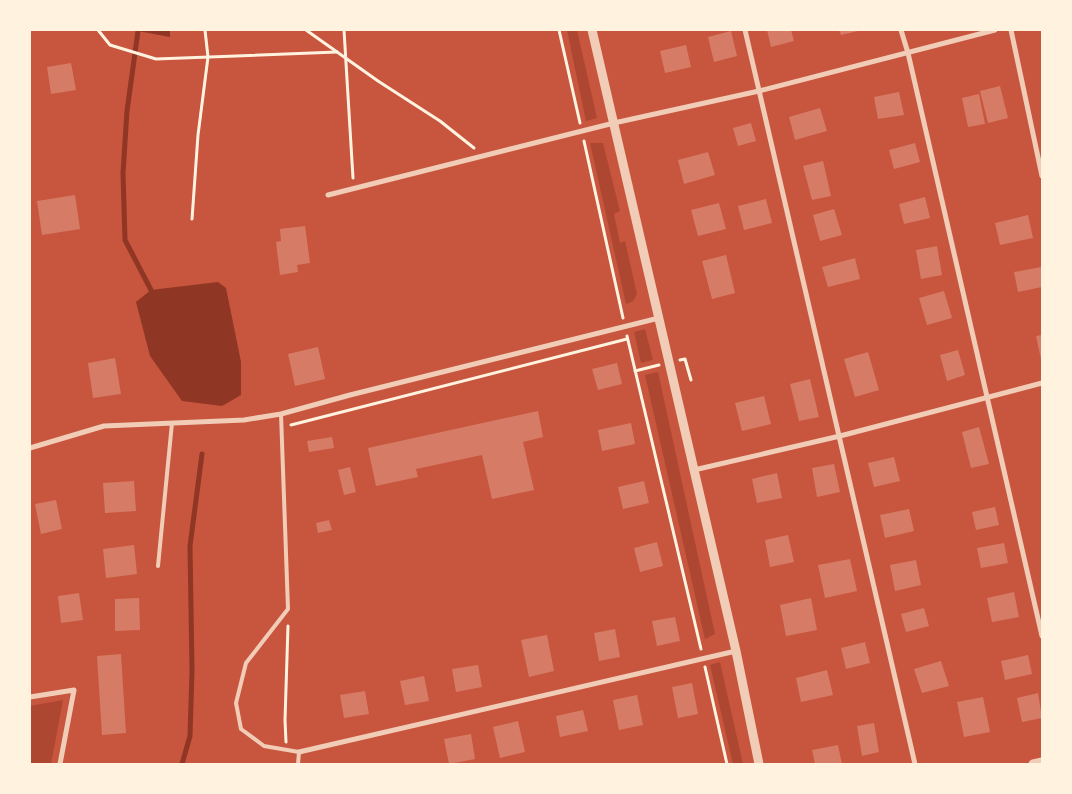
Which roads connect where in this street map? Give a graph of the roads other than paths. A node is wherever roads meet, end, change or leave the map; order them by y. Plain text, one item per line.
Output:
1 (592, 30) edge
2 (744, 30) edge
3 (901, 30) edge
4 (995, 30) edge
5 (1011, 30) edge
6 (908, 53) junction
7 (759, 90) junction
8 (614, 123) junction
9 (1042, 176) edge
10 (328, 195) dead end
11 (659, 318) junction
12 (1042, 383) edge
13 (988, 397) junction
14 (281, 414) junction
15 (172, 423) junction
16 (840, 436) junction
17 (30, 448) edge
18 (694, 470) junction
19 (158, 566) dead end
20 (1042, 636) edge
21 (736, 651) junction
22 (30, 697) edge
23 (299, 752) junction
24 (1042, 762) edge
25 (60, 764) edge
26 (298, 764) edge
27 (759, 764) edge
28 (915, 764) edge
29 (1034, 764) edge

1 - 8 street
2 - 7 street
3 - 6 street
4 - 6 street
5 - 9 street
6 - 7 street
6 - 13 street
7 - 8 street
7 - 16 street
8 - 10 street
8 - 11 street
11 - 14 street
11 - 18 street
12 - 13 street
13 - 16 street
13 - 20 street
14 - 15 street
14 - 23 lane
15 - 17 street
15 - 19 lane
16 - 18 street
16 - 28 street
18 - 21 street
21 - 23 street
21 - 27 street
22 - 25 street
23 - 26 lane
24 - 29 street

